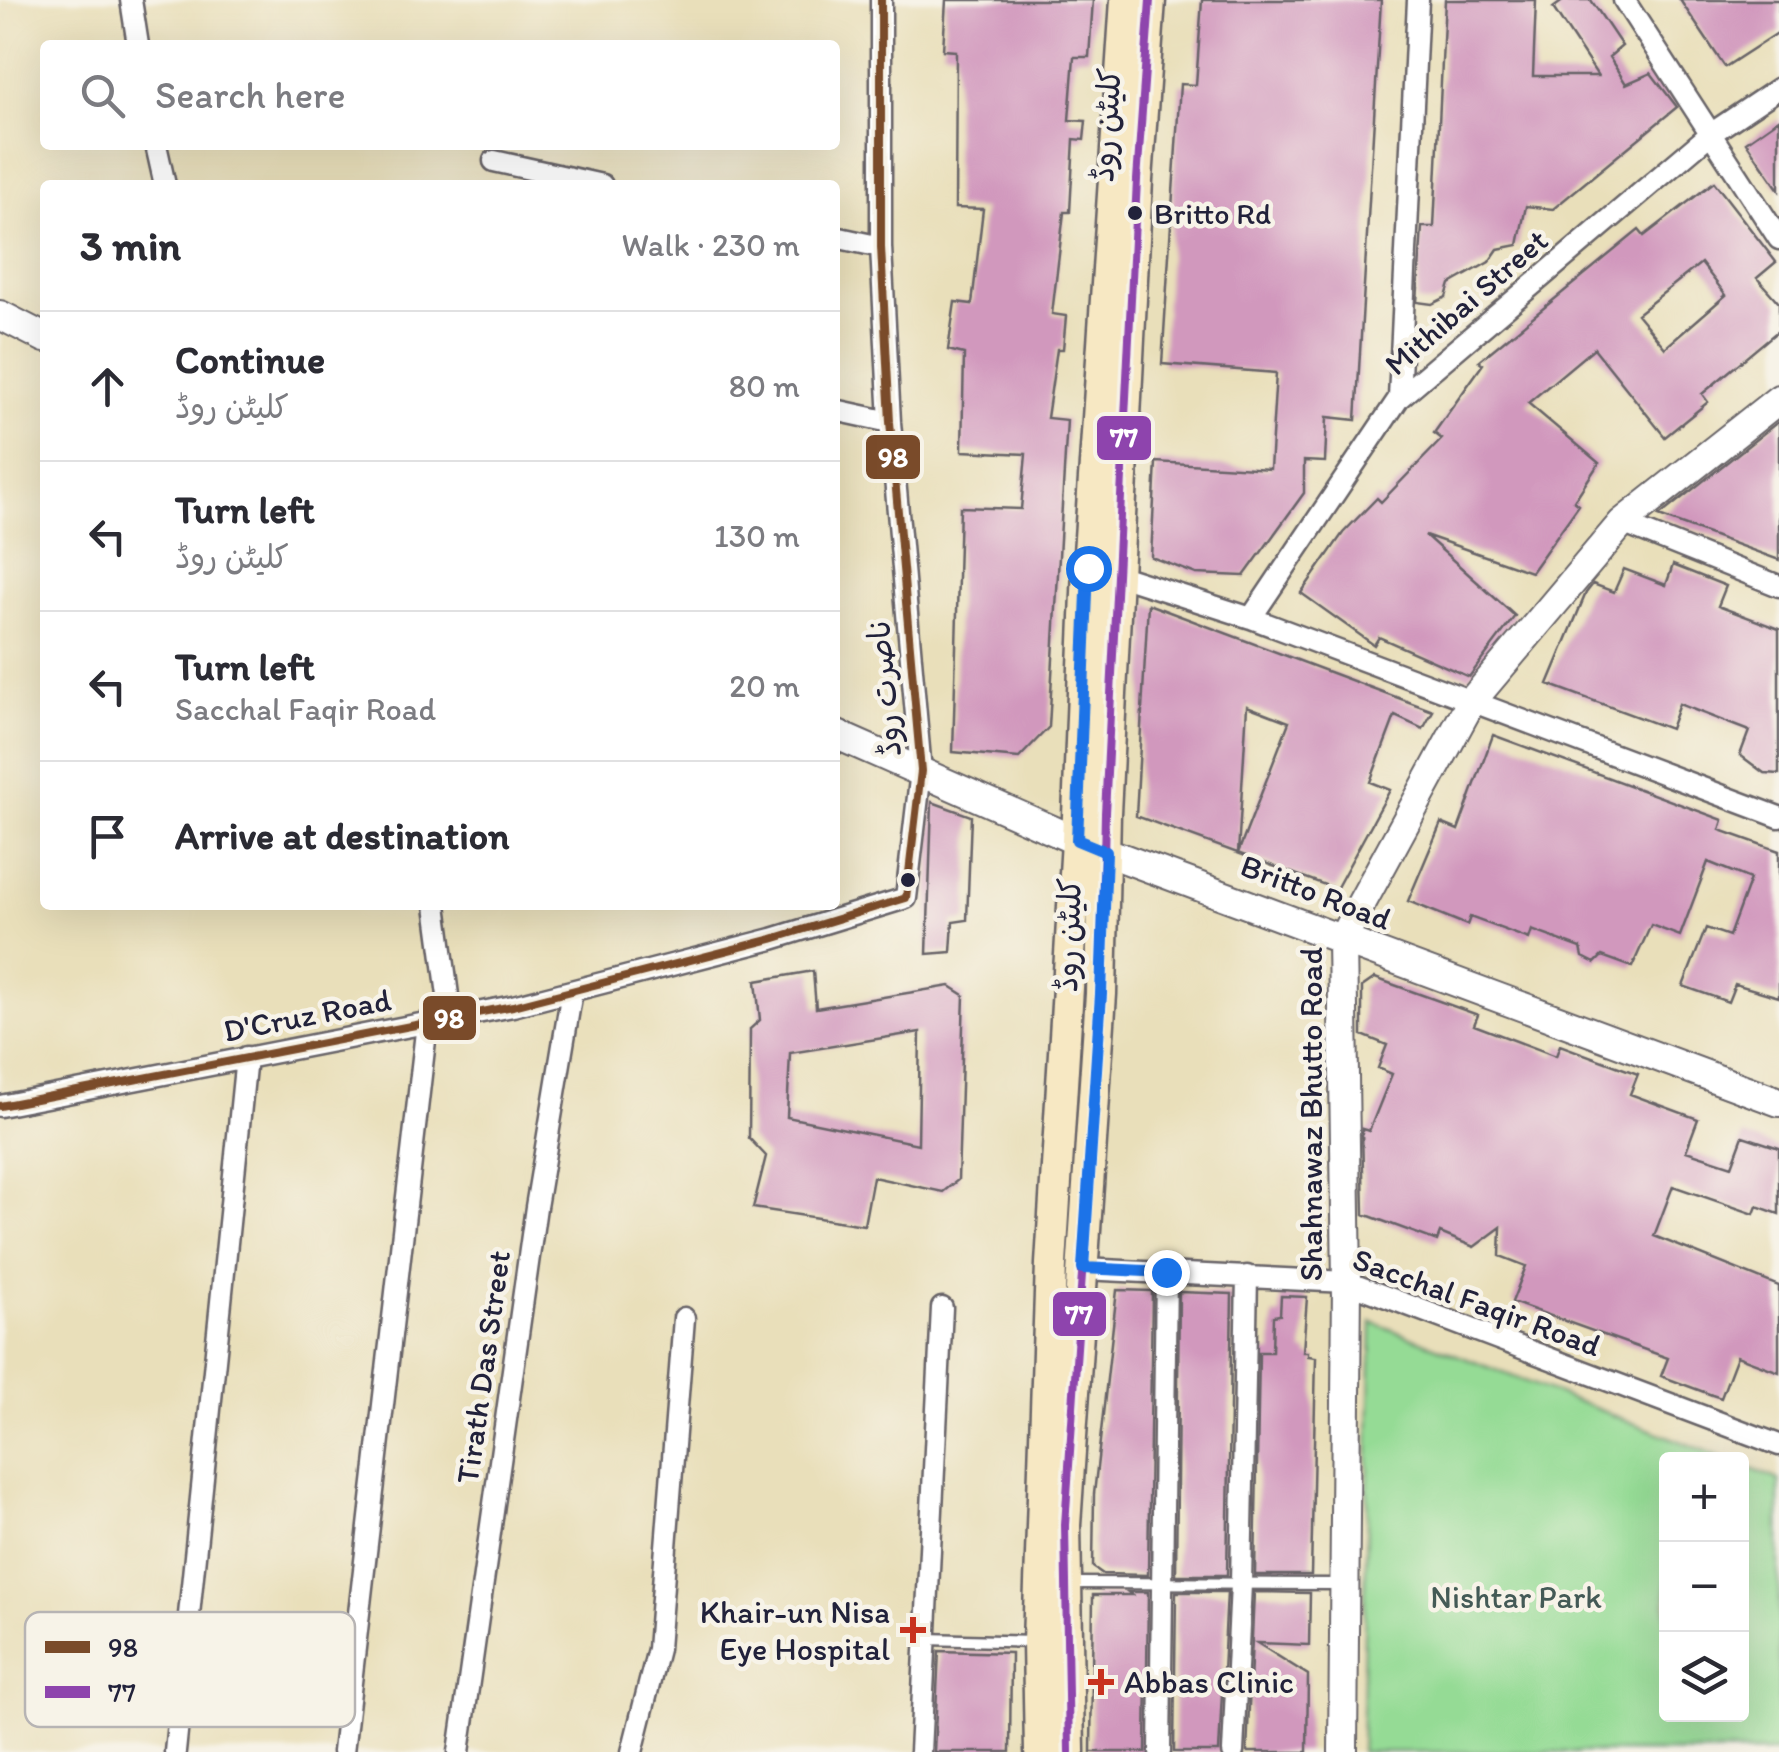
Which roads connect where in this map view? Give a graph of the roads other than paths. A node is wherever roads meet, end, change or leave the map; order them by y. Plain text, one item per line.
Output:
1 (131, 0) edge
2 (881, 0) edge
3 (1126, 0) edge
4 (1150, 0) edge
5 (1418, 0) edge
6 (1624, 0) edge
7 (137, 40) edge
8 (1779, 88) edge
9 (1708, 135) junction
10 (157, 150) edge
11 (494, 161) dead end
12 (164, 180) edge
13 (580, 180) edge
14 (840, 238) edge
15 (1779, 238) edge
16 (881, 247) junction
17 (0, 315) edge
18 (40, 335) edge
19 (1399, 398) junction
20 (1779, 399) edge
21 (840, 411) edge
22 (890, 422) junction
23 (1622, 522) junction
24 (1118, 576) junction
25 (1779, 586) edge
26 (1251, 618) junction
27 (1471, 702) junction
28 (840, 736) edge
29 (922, 771) junction
30 (1779, 817) edge
31 (1077, 840) junction
32 (1106, 852) junction
33 (437, 910) edge
34 (1342, 939) junction
35 (572, 991) junction
36 (451, 1018) junction
37 (427, 1022) junction
38 (246, 1057) junction
39 (1779, 1102) edge
40 (0, 1106) edge
41 (1083, 1268) junction
42 (1166, 1272) junction
43 (1247, 1276) junction
44 (1346, 1282) junction
45 (942, 1308) dead end
46 (684, 1318) dead end
47 (1779, 1445) edge
48 (1067, 1583) junction
49 (1162, 1583) junction
50 (1241, 1584) junction
51 (1344, 1584) junction
52 (189, 1612) edge
53 (926, 1639) junction
54 (1038, 1642) junction
55 (355, 1648) edge
56 (178, 1727) edge
57 (346, 1727) edge
58 (175, 1752) edge
59 (343, 1752) edge
60 (458, 1752) edge
61 (632, 1752) edge
62 (920, 1752) edge
63 (1040, 1752) edge
64 (1069, 1752) edge
65 (1160, 1752) edge
66 (1233, 1752) edge
67 (1343, 1752) edge

1 - 7 street
2 - 16 street, ناصرت روڈ
3 - 31 main road, کلیٹن روڈ
4 - 24 main road, کلیٹن روڈ
5 - 19 street
6 - 9 street
8 - 9 street, Mithibai Street
9 - 15 street
9 - 19 street, Mithibai Street
10 - 12 street
11 - 13 street
14 - 16 street
16 - 22 street, ناصرت روڈ
17 - 18 street
19 - 26 street, Mithibai Street
20 - 23 street, Shahnawaz Bhutto Road
21 - 22 street
22 - 29 street, ناصرت روڈ
23 - 25 street
23 - 27 street, Shahnawaz Bhutto Road
24 - 26 street
24 - 32 main road, کلیٹن روڈ
26 - 27 street
27 - 30 street
27 - 34 street, Shahnawaz Bhutto Road
28 - 29 street, Britto Road
29 - 31 street, Britto Road
29 - 35 street, D'Cruz Road
31 - 32 street, Britto Road
31 - 54 main road, کلیٹن روڈ
32 - 34 street, Britto Road
32 - 41 main road, کلیٹن روڈ
33 - 36 street
34 - 39 street, Britto Road
34 - 44 street, Shahnawaz Bhutto Road
35 - 36 street, D'Cruz Road
35 - 60 street, Tirath Das Street
36 - 37 street, D'Cruz Road
37 - 38 street, D'Cruz Road
37 - 55 street
38 - 40 street, D'Cruz Road
38 - 52 street
41 - 42 street, Sacchal Faqir Road
41 - 48 main road, کلیٹن روڈ
42 - 43 street, Sacchal Faqir Road
42 - 49 street
43 - 44 street, Sacchal Faqir Road
43 - 50 street
44 - 47 street, Sacchal Faqir Road
44 - 51 street, Shahnawaz Bhutto Road
45 - 53 street
46 - 61 street
48 - 49 lane
48 - 64 main road, کلیٹن روڈ
49 - 50 lane
49 - 65 street
50 - 51 lane
50 - 66 street
51 - 67 street, Shahnawaz Bhutto Road
53 - 54 lane
53 - 62 street
54 - 63 main road, کلیٹن روڈ
56 - 58 street
57 - 59 street

